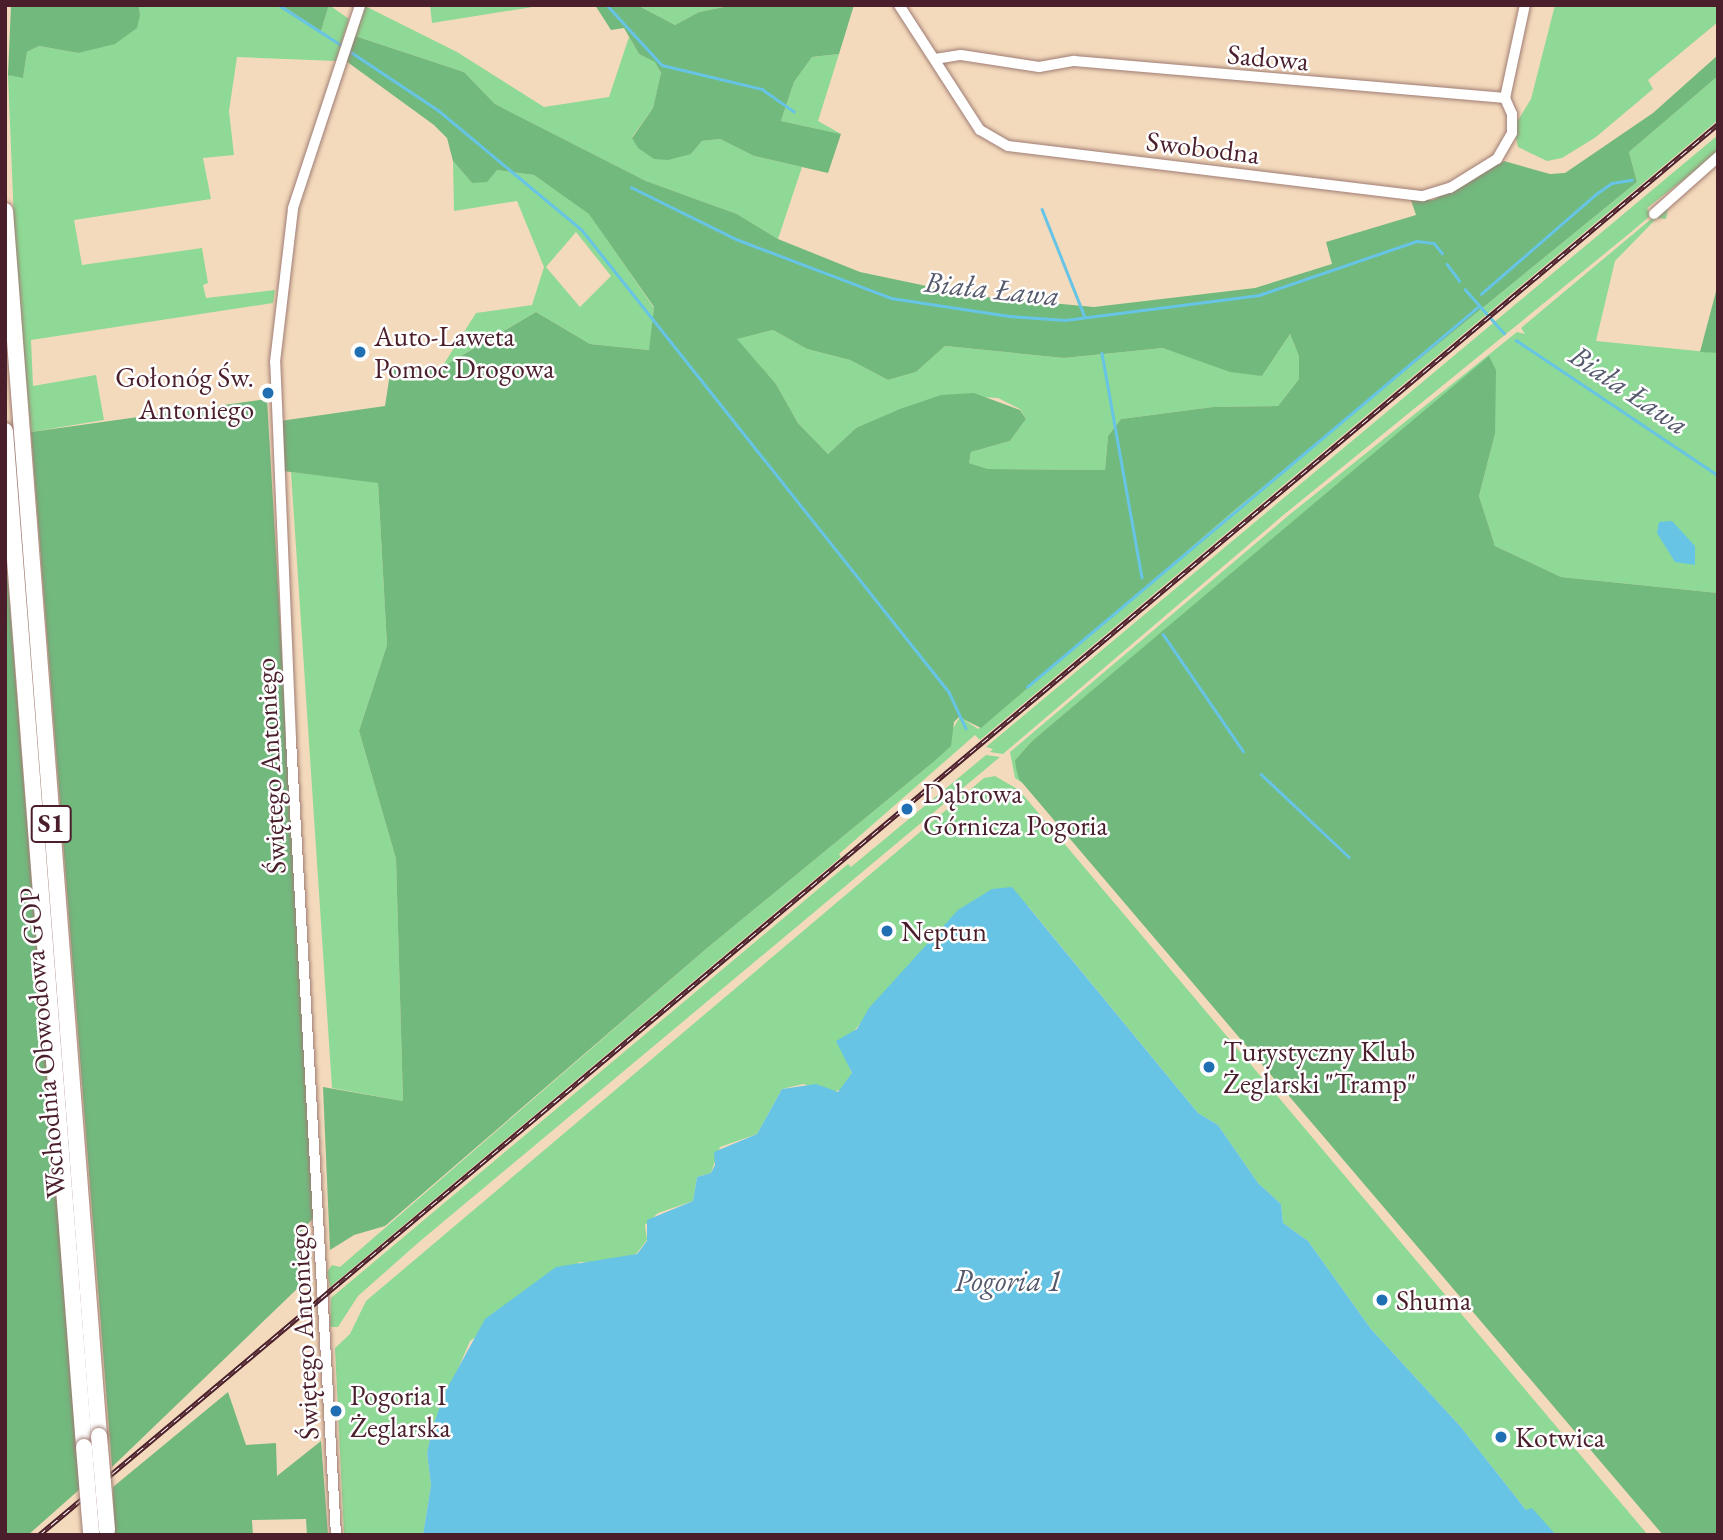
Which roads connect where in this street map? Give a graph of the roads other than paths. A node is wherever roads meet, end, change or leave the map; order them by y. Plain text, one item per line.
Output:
1 (360, 5) edge
2 (899, 5) edge
3 (1525, 5) edge
4 (934, 59) junction
5 (1505, 98) junction
6 (1718, 157) edge
7 (5, 211) edge
8 (1654, 214) dead end
9 (5, 431) edge
10 (99, 1533) edge
11 (336, 1535) edge

1 - 11 street, Świętego Antoniego
2 - 4 street, Swobodna
3 - 5 street
4 - 5 street, Sadowa
4 - 5 street, Swobodna
6 - 8 street
7 - 10 highway, Wschodnia Obwodowa GOP / S1, bridge
9 - 10 highway, Wschodnia Obwodowa GOP / S1, bridge

